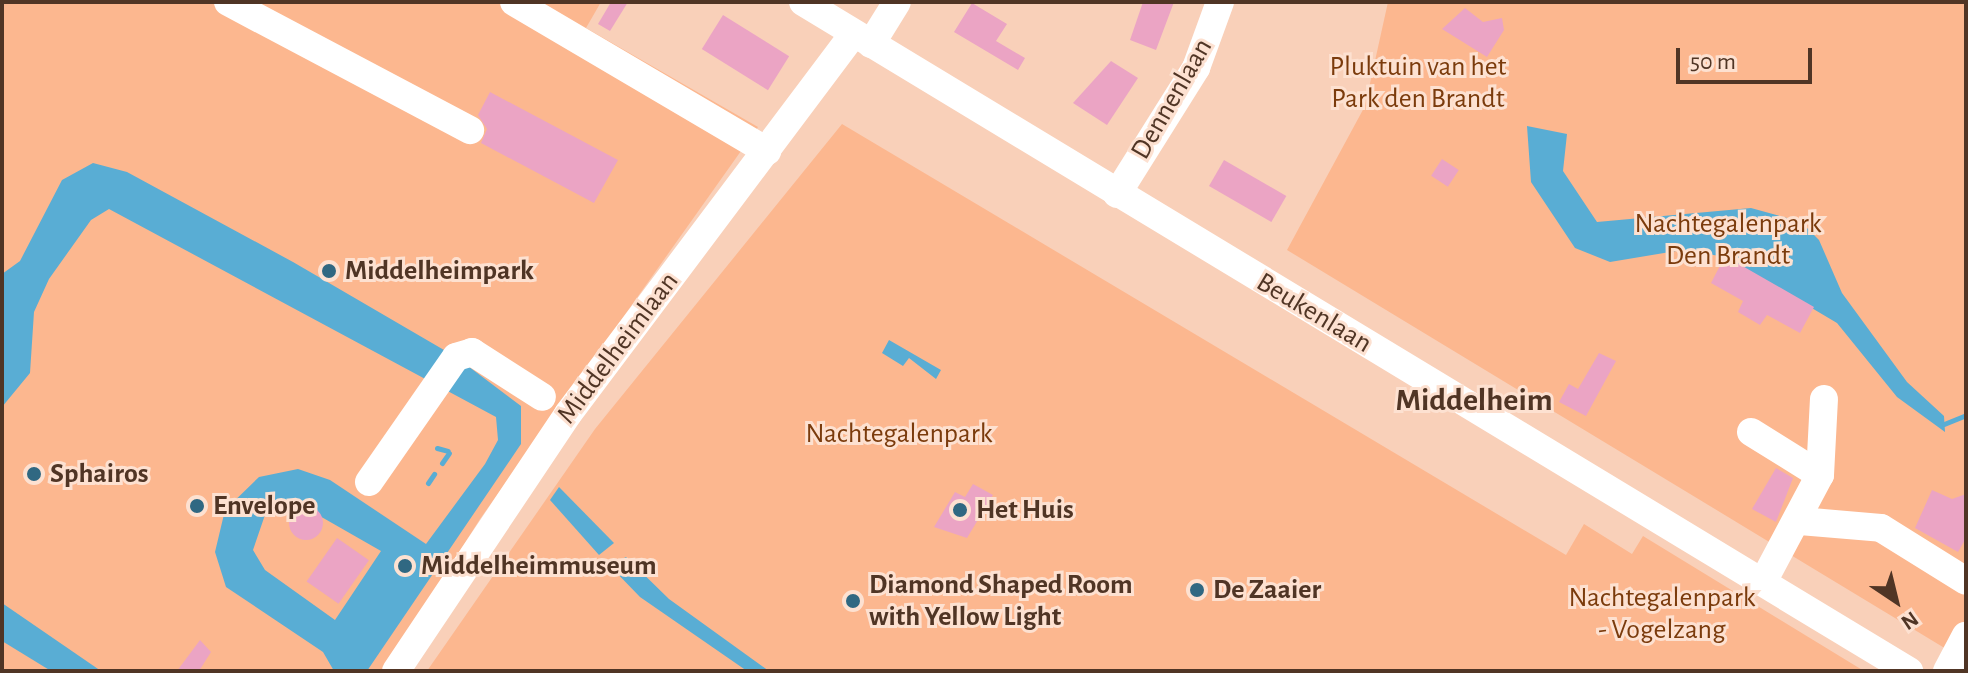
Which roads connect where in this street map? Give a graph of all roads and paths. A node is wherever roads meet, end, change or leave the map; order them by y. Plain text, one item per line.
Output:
1 (228, 2) edge
2 (514, 2) edge
3 (803, 2) edge
4 (897, 2) edge
5 (1220, 2) edge
6 (863, 39) junction
7 (470, 130) dead end
8 (767, 151) junction
9 (1117, 194) junction
10 (1824, 399) dead end
11 (552, 403) junction
12 (1751, 432) dead end
13 (1820, 475) junction
14 (369, 482) dead end
15 (1800, 521) junction
16 (1966, 581) edge
17 (1763, 582) junction
18 (1966, 636) edge
19 (396, 671) edge
20 (1909, 671) edge
21 (1947, 671) edge

1 - 7 street
2 - 8 street
3 - 6 street, Beukenlaan
4 - 6 street, Middelheimlaan
5 - 9 street, Dennenlaan
6 - 8 street, Middelheimlaan
6 - 9 street, Beukenlaan
8 - 11 street, Middelheimlaan
9 - 17 street, Beukenlaan
10 - 13 street
11 - 14 street
11 - 19 street, Middelheimlaan
12 - 13 street
13 - 15 street
15 - 16 street
15 - 17 street
17 - 20 street, Beukenlaan
18 - 21 street

